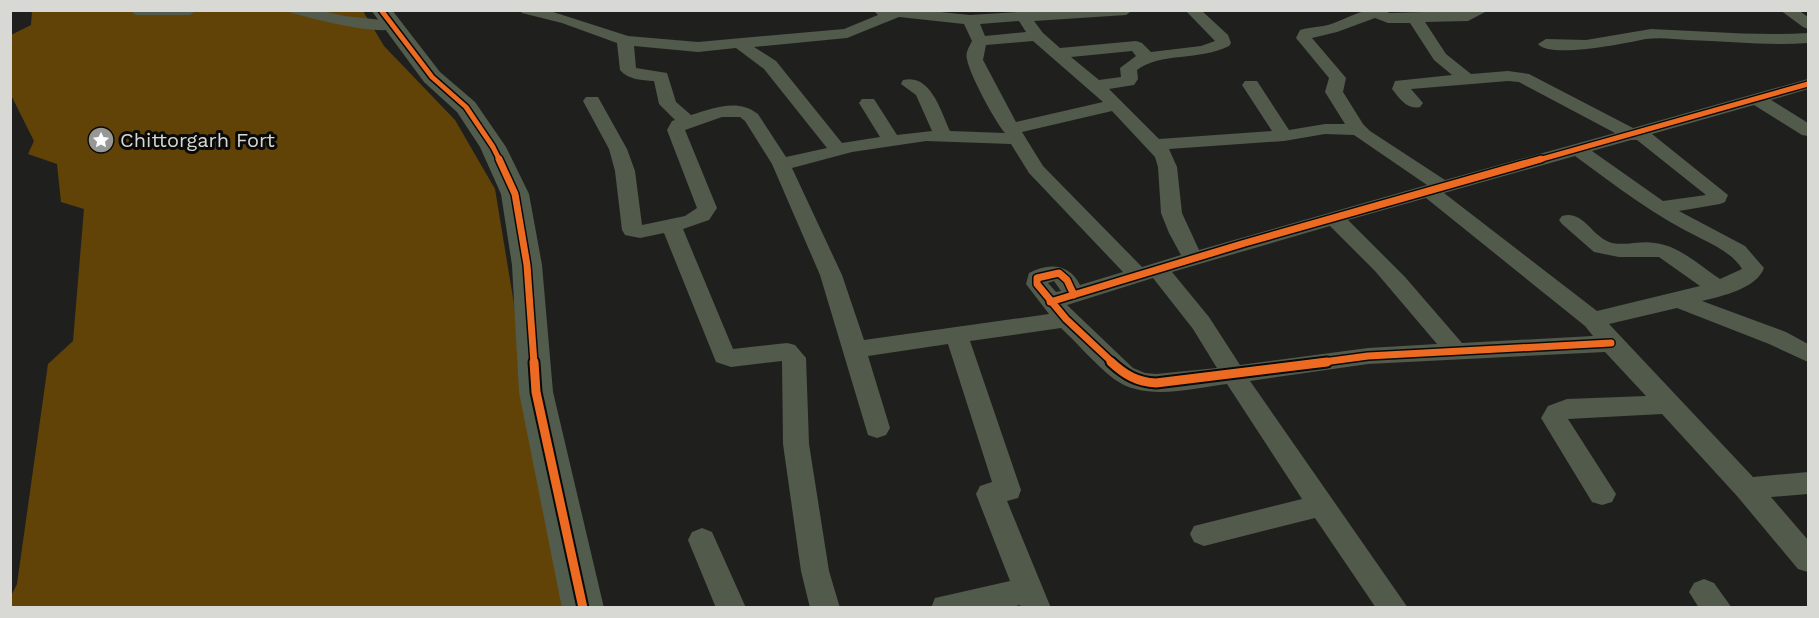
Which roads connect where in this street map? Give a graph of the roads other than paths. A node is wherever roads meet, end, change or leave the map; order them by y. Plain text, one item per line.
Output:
1 (136, 10) edge
2 (190, 10) edge
3 (297, 10) edge
4 (527, 10) edge
5 (1126, 10) edge
6 (1192, 10) edge
7 (1482, 10) edge
8 (1787, 10) edge
9 (1371, 11) edge
10 (886, 12) edge
11 (1088, 12) edge
12 (921, 13) edge
13 (387, 18) edge
14 (1024, 18) junction
15 (1415, 18) junction
16 (970, 20) junction
17 (1809, 24) edge
18 (1037, 36) junction
19 (1809, 38) edge
20 (625, 40) junction
21 (980, 41) junction
22 (740, 44) junction
23 (1546, 44) dead end
24 (1056, 52) junction
25 (1148, 59) junction
26 (1467, 79) junction
27 (909, 84) dead end
28 (1809, 84) edge
29 (1251, 85) dead end
30 (1096, 86) junction
31 (1757, 99) junction
32 (592, 101) dead end
33 (868, 103) dead end
34 (1414, 103) dead end
35 (1115, 104) junction
36 (688, 122) junction
37 (1359, 130) junction
38 (1809, 131) edge
39 (1013, 134) junction
40 (1637, 134) junction
41 (943, 135) junction
42 (1284, 136) junction
43 (891, 140) junction
44 (1154, 145) junction
45 (838, 150) junction
46 (1579, 150) junction
47 (781, 164) junction
48 (1436, 189) junction
49 (1660, 208) junction
50 (1334, 218) junction
51 (1569, 220) dead end
52 (671, 225) junction
53 (1192, 258) junction
54 (1148, 273) junction
55 (1718, 288) junction
56 (1680, 300) junction
57 (1058, 311) junction
58 (1593, 320) junction
59 (956, 334) junction
60 (1611, 343) junction
61 (853, 350) junction
62 (1456, 351) junction
63 (1809, 354) edge
64 (1232, 375) junction
65 (1668, 404) junction
66 (877, 428) dead end
67 (1809, 483) edge
68 (1748, 488) junction
69 (1602, 494) dead end
70 (1323, 506) junction
71 (1204, 534) dead end
72 (702, 540) dead end
73 (1809, 560) edge
74 (1032, 599) edge
75 (583, 608) edge
76 (731, 608) edge
77 (825, 608) edge
78 (946, 608) edge
79 (1393, 608) edge

1 - 2 street
3 - 13 street
4 - 20 street
5 - 11 street
6 - 25 street
7 - 15 street
8 - 17 street
9 - 15 street
9 - 37 street
10 - 12 street
10 - 22 street
11 - 14 street
12 - 16 street
13 - 75 street
14 - 16 street
14 - 18 street
15 - 26 street
16 - 21 street
18 - 21 street
18 - 24 street
19 - 23 street
20 - 22 street
20 - 36 street
21 - 39 street
22 - 45 street
24 - 25 street
24 - 30 street
25 - 30 street
26 - 34 street
26 - 40 street
27 - 41 street
28 - 31 street
29 - 42 street
30 - 35 street
31 - 38 street
31 - 40 street
32 - 52 street
33 - 43 street
35 - 39 street
35 - 44 street
36 - 47 street
36 - 52 street
37 - 42 street
37 - 48 street
39 - 41 street
39 - 54 street
40 - 46 street
40 - 49 street
41 - 43 street
42 - 44 street
43 - 45 street
44 - 53 street
45 - 47 street
46 - 48 street
46 - 49 street
47 - 61 street
48 - 50 street
48 - 58 street
49 - 55 street
50 - 53 street
50 - 62 street
51 - 55 street
52 - 77 street
53 - 54 street
54 - 57 street
54 - 64 street
55 - 56 street
56 - 58 street
56 - 63 street
57 - 59 street
57 - 64 street
58 - 60 street
59 - 61 street
59 - 74 street
60 - 62 street
60 - 65 street
61 - 66 street
62 - 64 street
64 - 70 street
65 - 68 street
65 - 69 street
67 - 68 street
68 - 73 street
70 - 71 street
70 - 79 street
72 - 76 street
74 - 78 street

